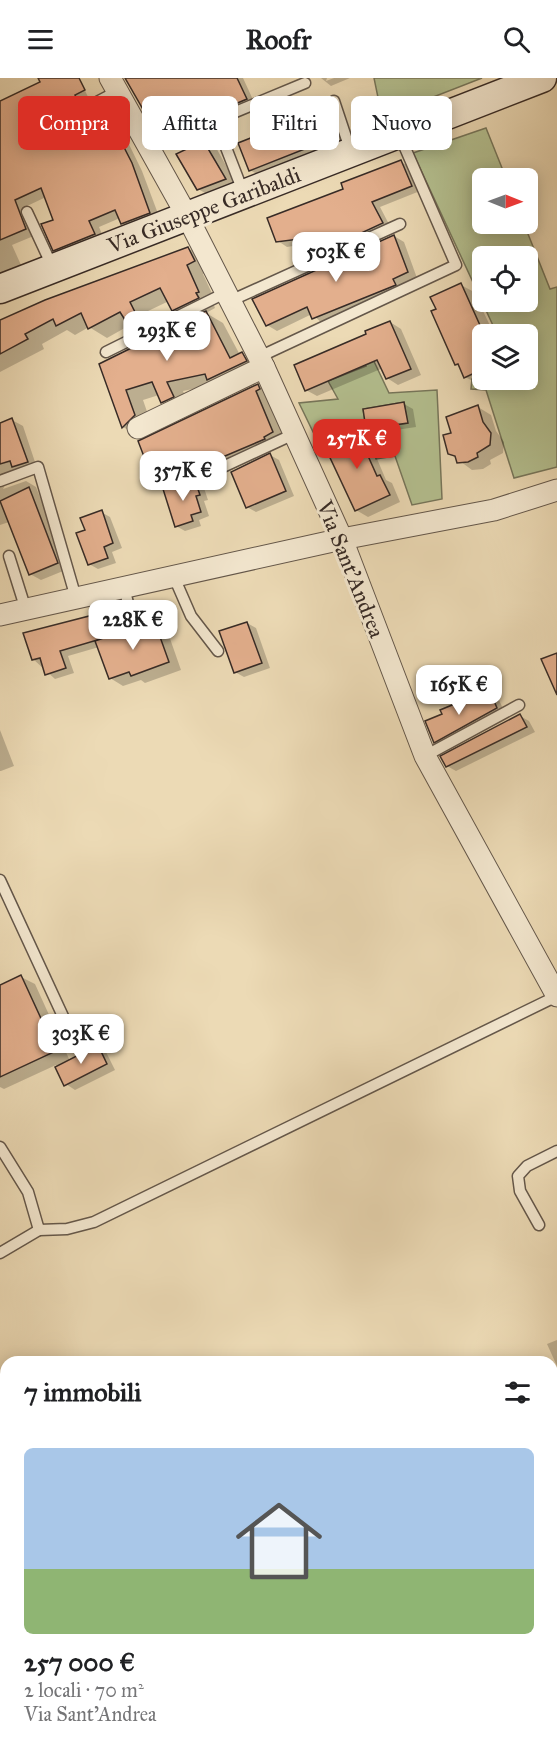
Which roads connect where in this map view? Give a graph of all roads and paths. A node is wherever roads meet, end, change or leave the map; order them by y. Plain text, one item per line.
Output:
1 (543, 78) edge
2 (305, 82) dead end
3 (114, 85) edge
4 (97, 96) edge
5 (238, 110) edge
6 (452, 113) edge
7 (339, 115) edge
8 (142, 135) edge
9 (150, 150) edge
10 (227, 150) edge
11 (356, 150) edge
12 (406, 150) edge
13 (351, 152) junction
14 (244, 194) junction
15 (27, 212) dead end
16 (187, 216) junction
17 (400, 224) dead end
18 (53, 268) junction
19 (0, 289) edge
20 (227, 297) junction
21 (106, 352) dead end
22 (261, 362) junction
23 (138, 429) dead end
24 (294, 434) junction
25 (212, 472) dead end
26 (0, 481) edge
27 (557, 490) edge
28 (342, 539) junction
29 (9, 556) dead end
30 (174, 577) junction
31 (124, 588) junction
32 (76, 598) junction
33 (26, 609) junction
34 (0, 615) edge
35 (132, 618) dead end
36 (218, 651) dead end
37 (519, 705) dead end
38 (425, 756) junction
39 (0, 880) edge
40 (557, 996) edge
41 (73, 1038) dead end
42 (0, 1147) edge
43 (557, 1151) edge
44 (539, 1225) dead end
45 (39, 1230) junction
46 (0, 1253) edge

1 - 6 street, Via Giuseppe Garibaldi
2 - 5 lane
3 - 4 lane
3 - 8 street, Via Sant'Andrea
7 - 13 lane
9 - 16 street, Via Sant'Andrea
10 - 14 lane
11 - 13 street, Via Giuseppe Garibaldi
12 - 22 lane
13 - 14 street, Via Giuseppe Garibaldi
14 - 16 street, Via Giuseppe Garibaldi
15 - 18 lane
16 - 18 street, Via Giuseppe Garibaldi
16 - 20 street, Via Sant'Andrea
17 - 20 lane
18 - 19 street, Via Giuseppe Garibaldi
20 - 21 lane
20 - 22 street, Via Sant'Andrea
22 - 23 street
22 - 24 street, Via Sant'Andrea
24 - 25 lane
24 - 28 street, Via Sant'Andrea
26 - 32 lane
27 - 28 street
28 - 30 street
28 - 38 street, Via Sant'Andrea
29 - 33 lane
30 - 31 street
30 - 36 lane
31 - 32 street
31 - 35 lane
32 - 33 street
33 - 34 street
37 - 38 lane
38 - 40 street, Via Sant'Andrea
39 - 41 lane
40 - 45 lane
42 - 45 lane
43 - 44 lane
45 - 46 lane

